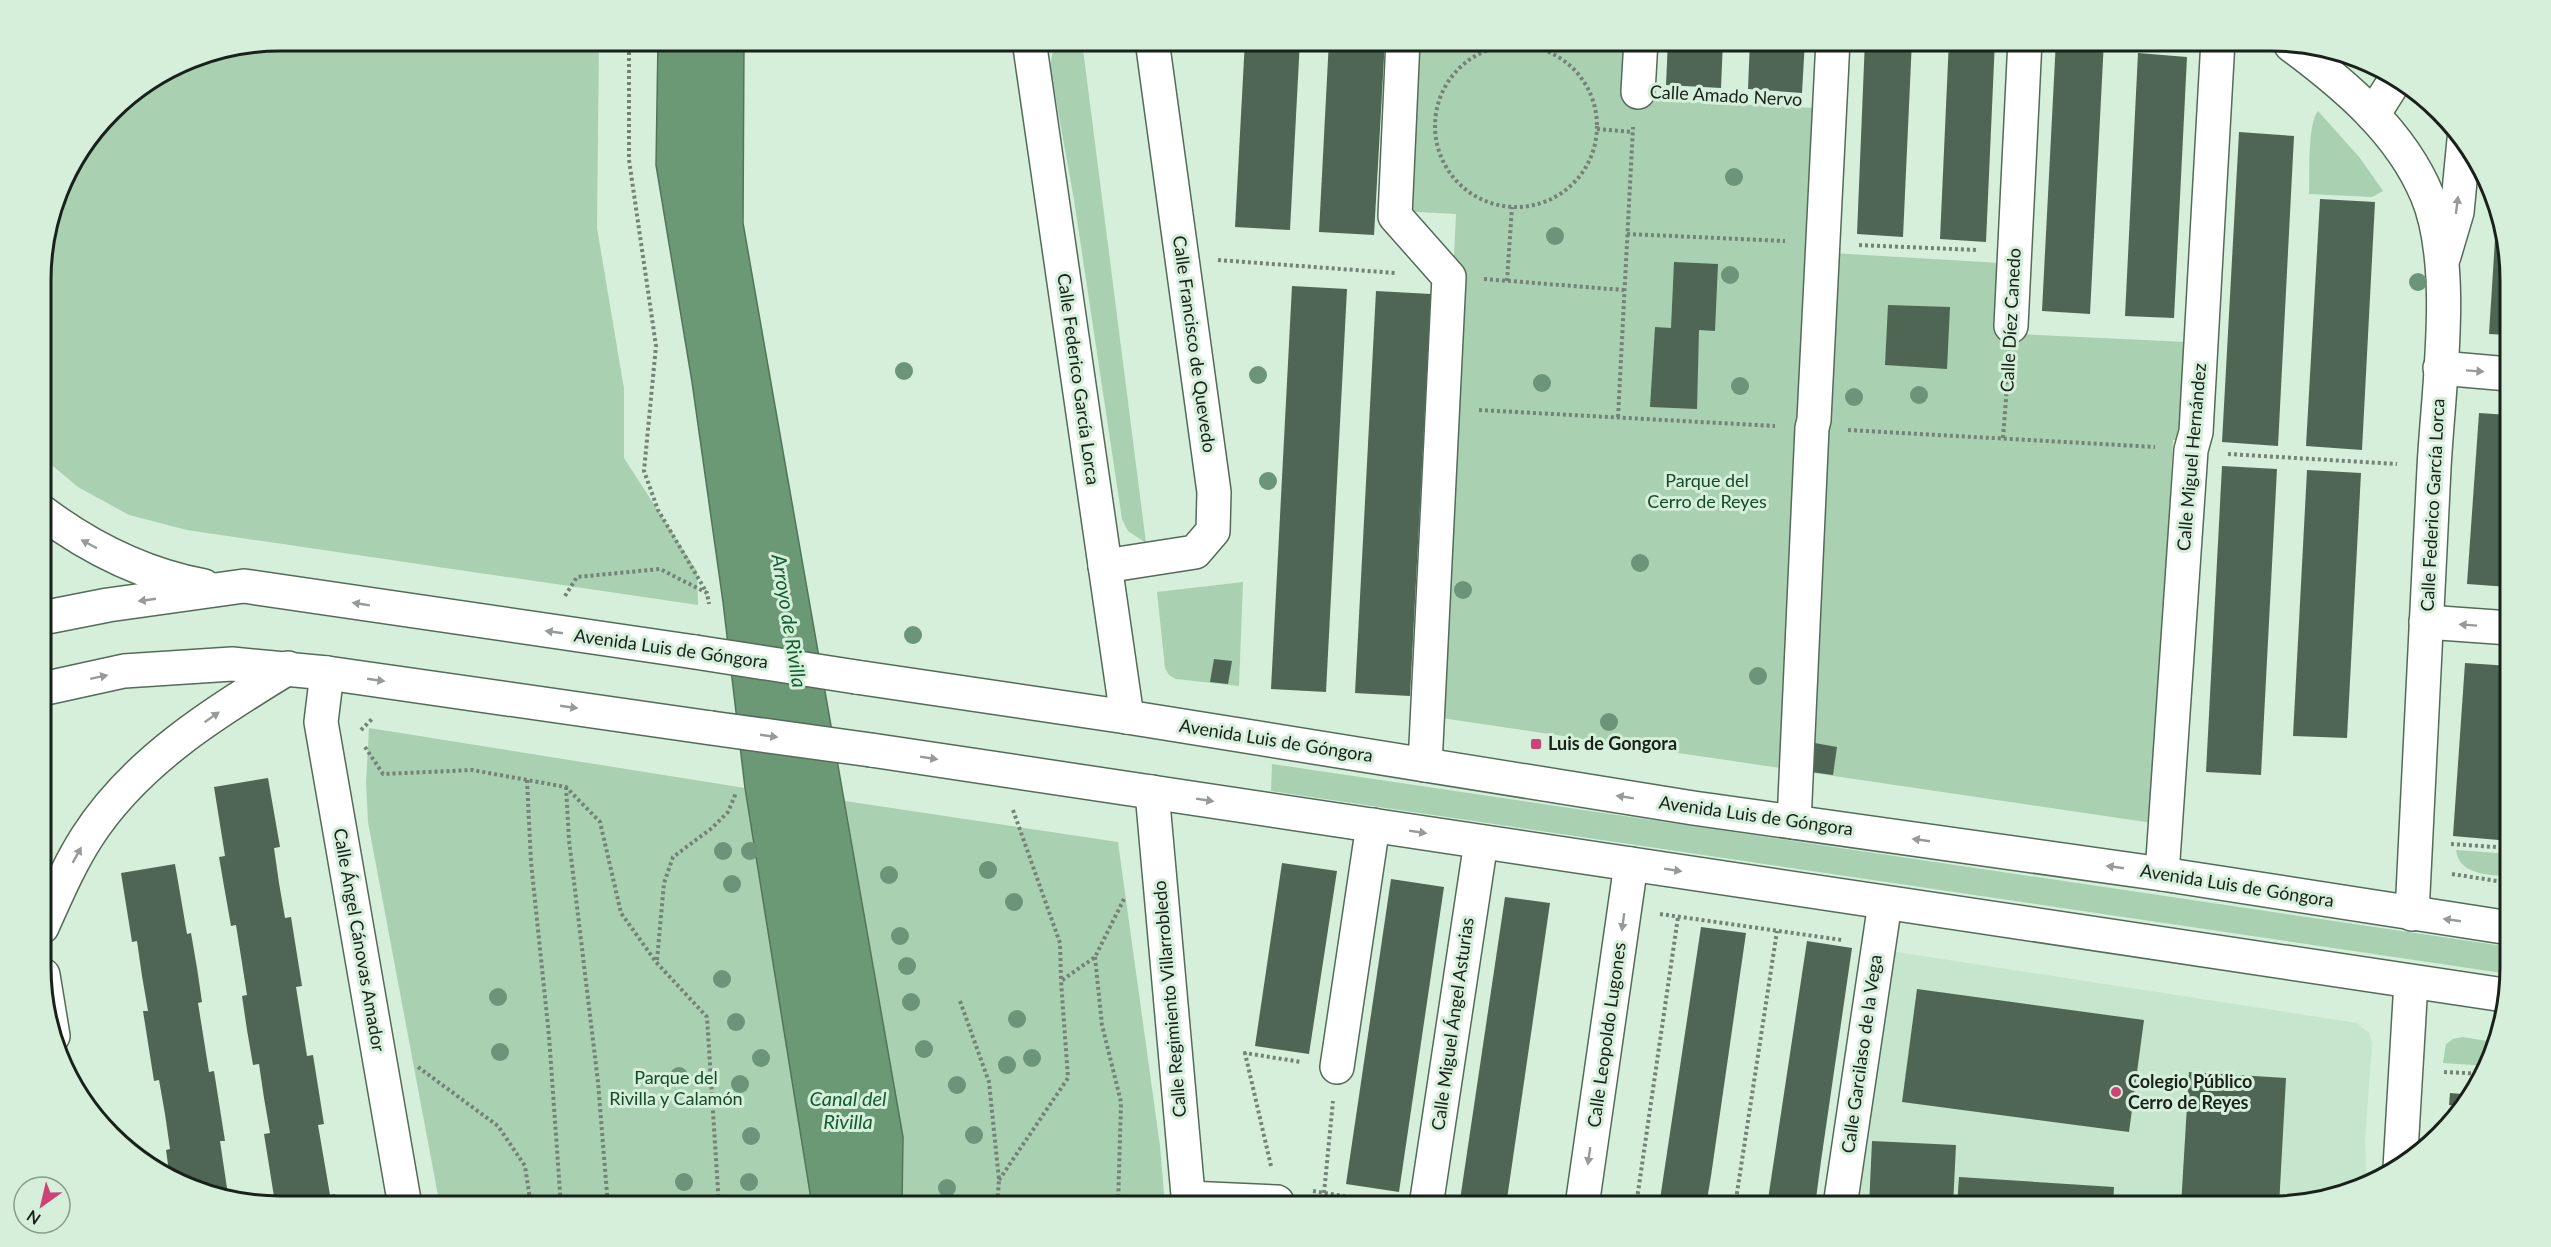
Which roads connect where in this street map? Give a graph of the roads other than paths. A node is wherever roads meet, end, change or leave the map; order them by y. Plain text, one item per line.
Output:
1 (1031, 51) edge
2 (1154, 51) edge
3 (1402, 51) edge
4 (1640, 51) edge
5 (1832, 51) edge
6 (2024, 51) edge
7 (2217, 51) edge
8 (2300, 53) edge
9 (2391, 86) edge
10 (1638, 92) road end
11 (2373, 115) junction
12 (2462, 155) edge
13 (2442, 261) junction
14 (2011, 326) road end
15 (2440, 369) junction
16 (2500, 373) edge
17 (51, 519) edge
18 (1106, 566) junction
19 (223, 589) junction
20 (51, 616) edge
21 (2426, 622) junction
22 (2500, 627) edge
23 (288, 668) junction
24 (327, 673) junction
25 (51, 687) edge
26 (1128, 717) junction
27 (1425, 765) junction
28 (1152, 792) junction
29 (1794, 822) junction
30 (1373, 825) junction
31 (1480, 842) junction
32 (1631, 864) junction
33 (2162, 873) junction
34 (1885, 903) junction
35 (51, 906) edge
36 (2412, 914) junction
37 (2500, 927) edge
38 (2411, 982) junction
39 (2498, 994) edge
40 (1337, 1067) road end
41 (2401, 1155) edge
42 (403, 1196) edge
43 (1188, 1196) edge
44 (1427, 1196) edge
45 (1583, 1196) edge
46 (1841, 1196) edge

1 - 18 main road, Calle Federico García Lorca
2 - 18 main road, Calle Francisco de Quevedo
3 - 27 main road
4 - 10 main road, Calle Amado Nervo
5 - 29 main road
6 - 14 main road, Calle Díez Canedo
7 - 33 main road, Calle Miguel Hernández
8 - 11 main road, Calle Federico García Lorca
9 - 11 main road
11 - 13 main road, Calle Federico García Lorca
13 -> 12 main road
13 - 15 main road, Calle Federico García Lorca
15 -> 16 main road
15 - 21 main road, Calle Federico García Lorca
19 -> 17 main road
18 - 26 main road, Calle Federico García Lorca
19 -> 20 main road, Avenida Luis de Góngora
26 -> 19 main road, Avenida Luis de Góngora, bridge
22 -> 21 main road
21 - 36 main road, Calle Federico García Lorca
23 - 24 main road
25 -> 23 main road
35 -> 23 main road
24 -> 28 main road, bridge
24 - 42 main road, Calle Ángel Cánovas Amador
26 - 27 main road, Avenida Luis de Góngora
29 -> 27 main road, Avenida Luis de Góngora
28 -> 30 main road
28 - 43 main road, Calle Regimiento Villarrobledo
33 -> 29 main road, Avenida Luis de Góngora
30 -> 31 main road
30 - 40 main road
31 - 32 main road
31 - 44 main road, Calle Miguel Ángel Asturias
32 -> 34 main road
32 -> 45 main road, Calle Leopoldo Lugones
33 - 36 main road, Avenida Luis de Góngora
34 - 38 main road
34 - 46 main road, Calle Garcilaso de la Vega
37 -> 36 main road, Avenida Luis de Góngora
38 - 39 main road
38 - 41 main road

